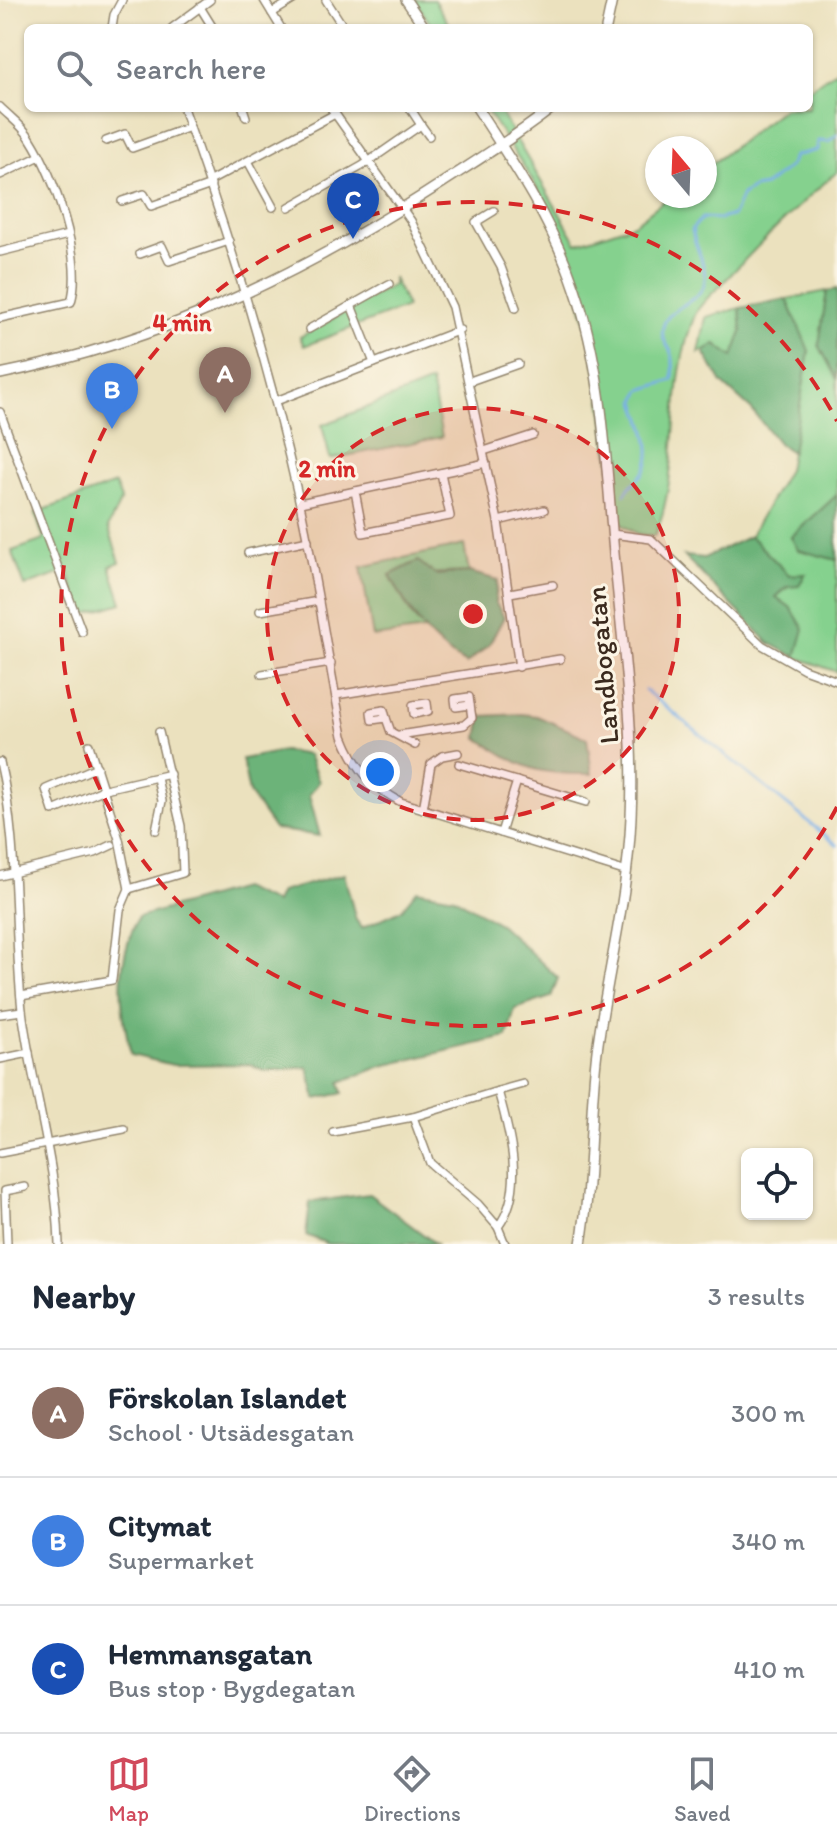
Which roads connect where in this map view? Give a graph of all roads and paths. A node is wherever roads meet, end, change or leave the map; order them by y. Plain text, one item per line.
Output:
1 (122, 0) edge
2 (210, 0) edge
3 (264, 0) edge
4 (293, 0) edge
5 (326, 0) edge
6 (406, 0) edge
7 (612, 0) edge
8 (200, 7) junction
9 (272, 13) junction
10 (113, 24) edge
11 (177, 24) edge
12 (211, 24) edge
13 (279, 24) edge
14 (341, 24) edge
15 (422, 24) edge
16 (607, 24) edge
17 (0, 107) edge
18 (184, 112) edge
19 (331, 112) edge
20 (334, 112) edge
21 (413, 112) edge
22 (480, 112) edge
23 (546, 112) edge
24 (421, 125) junction
25 (190, 127) junction
26 (429, 136) dead end
27 (106, 141) dead end
28 (501, 144) junction
29 (40, 156) junction
30 (248, 161) junction
31 (368, 161) junction
32 (0, 175) edge
33 (210, 183) junction
34 (122, 201) dead end
35 (273, 207) dead end
36 (289, 207) dead end
37 (403, 208) junction
38 (494, 211) dead end
39 (68, 235) junction
40 (229, 241) junction
41 (0, 252) edge
42 (140, 254) dead end
43 (389, 284) dead end
44 (246, 295) junction
45 (351, 305) junction
46 (516, 308) dead end
47 (0, 318) edge
48 (309, 329) dead end
49 (460, 330) junction
50 (374, 363) junction
51 (518, 364) dead end
52 (0, 374) edge
53 (470, 381) junction
54 (276, 401) junction
55 (0, 412) edge
56 (533, 435) dead end
57 (484, 451) junction
58 (486, 463) junction
59 (441, 473) junction
60 (355, 491) junction
61 (300, 503) junction
62 (544, 510) dead end
63 (498, 521) junction
64 (612, 534) junction
65 (308, 540) junction
66 (248, 553) dead end
67 (553, 585) dead end
68 (510, 593) junction
69 (319, 601) junction
70 (260, 611) dead end
71 (82, 632) dead end
72 (560, 659) dead end
73 (331, 663) junction
74 (519, 667) junction
75 (262, 674) dead end
76 (837, 681) edge
77 (336, 695) junction
78 (470, 705) dead end
79 (428, 711) dead end
80 (386, 718) dead end
81 (431, 730) junction
82 (159, 732) dead end
83 (399, 735) junction
84 (89, 745) dead end
85 (415, 745) dead end
86 (458, 753) dead end
87 (0, 762) edge
88 (459, 764) dead end
89 (97, 767) junction
90 (170, 774) junction
91 (157, 778) junction
92 (517, 781) junction
93 (105, 789) junction
94 (586, 802) dead end
95 (423, 809) junction
96 (156, 830) dead end
97 (501, 833) junction
98 (112, 845) dead end
99 (627, 872) junction
100 (15, 873) junction
101 (0, 876) edge
102 (129, 889) junction
103 (21, 996) junction
104 (22, 1011) junction
105 (0, 1014) edge
106 (29, 1053) junction
107 (0, 1059) edge
108 (523, 1084) dead end
109 (498, 1091) junction
110 (413, 1117) junction
111 (124, 1129) dead end
112 (333, 1132) dead end
113 (46, 1144) junction
114 (0, 1153) edge
115 (25, 1187) dead end
116 (3, 1205) edge
117 (498, 1227) junction
118 (7, 1244) edge
119 (59, 1244) edge
120 (505, 1244) edge
121 (581, 1244) edge

1 - 10 street
2 - 8 street
3 - 9 street
4 - 9 street
5 - 14 street
6 - 15 street
7 - 16 street
8 - 11 street
8 - 12 street
9 - 13 street
17 - 29 street
18 - 25 street
19 - 30 street
20 - 31 street
21 - 24 street
22 - 28 street, Landbogatan
23 - 28 street
24 - 26 street
24 - 31 street
25 - 27 street
25 - 33 street
28 - 37 street
28 - 64 street, Landbogatan
29 - 32 street
29 - 39 street
30 - 33 street
30 - 35 street
31 - 36 street
31 - 37 street
33 - 34 street
33 - 40 street
37 - 44 street
37 - 49 street
38 - 46 street
39 - 41 street
39 - 47 street
40 - 42 street
40 - 44 street
43 - 45 street
44 - 52 street
44 - 54 street
45 - 48 street
45 - 50 street
49 - 50 street
49 - 53 street
50 - 54 street
51 - 53 street
53 - 57 street
54 - 61 street
55 - 71 street
56 - 57 street
57 - 58 street
58 - 59 street
58 - 63 street
59 - 60 street
59 - 60 street
60 - 61 street
61 - 65 street
62 - 63 street
63 - 68 street
64 - 76 street
64 - 99 street, Landbogatan
65 - 66 street
65 - 69 street
67 - 68 street
68 - 74 street
69 - 70 street
69 - 73 street
72 - 74 street
73 - 75 street
73 - 77 street
74 - 77 street
77 - 95 street
78 - 81 street
79 - 81 street
80 - 83 street
81 - 83 street
82 - 90 street
83 - 85 street
84 - 89 street
86 - 95 street
87 - 100 street
88 - 92 street
89 - 93 street
89 - 93 street
90 - 91 street
90 - 102 street
91 - 93 street
91 - 96 street
92 - 94 street
92 - 97 street
93 - 102 street
95 - 97 street
97 - 99 street
98 - 100 street
99 - 121 street, Landbogatan
100 - 101 street
100 - 103 street
102 - 103 street
103 - 104 street
104 - 105 street
104 - 106 street
106 - 107 street
106 - 113 street
108 - 109 street
109 - 110 street
109 - 117 street
110 - 112 street
110 - 117 street
111 - 113 street
113 - 114 street
113 - 119 street
115 - 116 street
116 - 118 street
117 - 120 street

